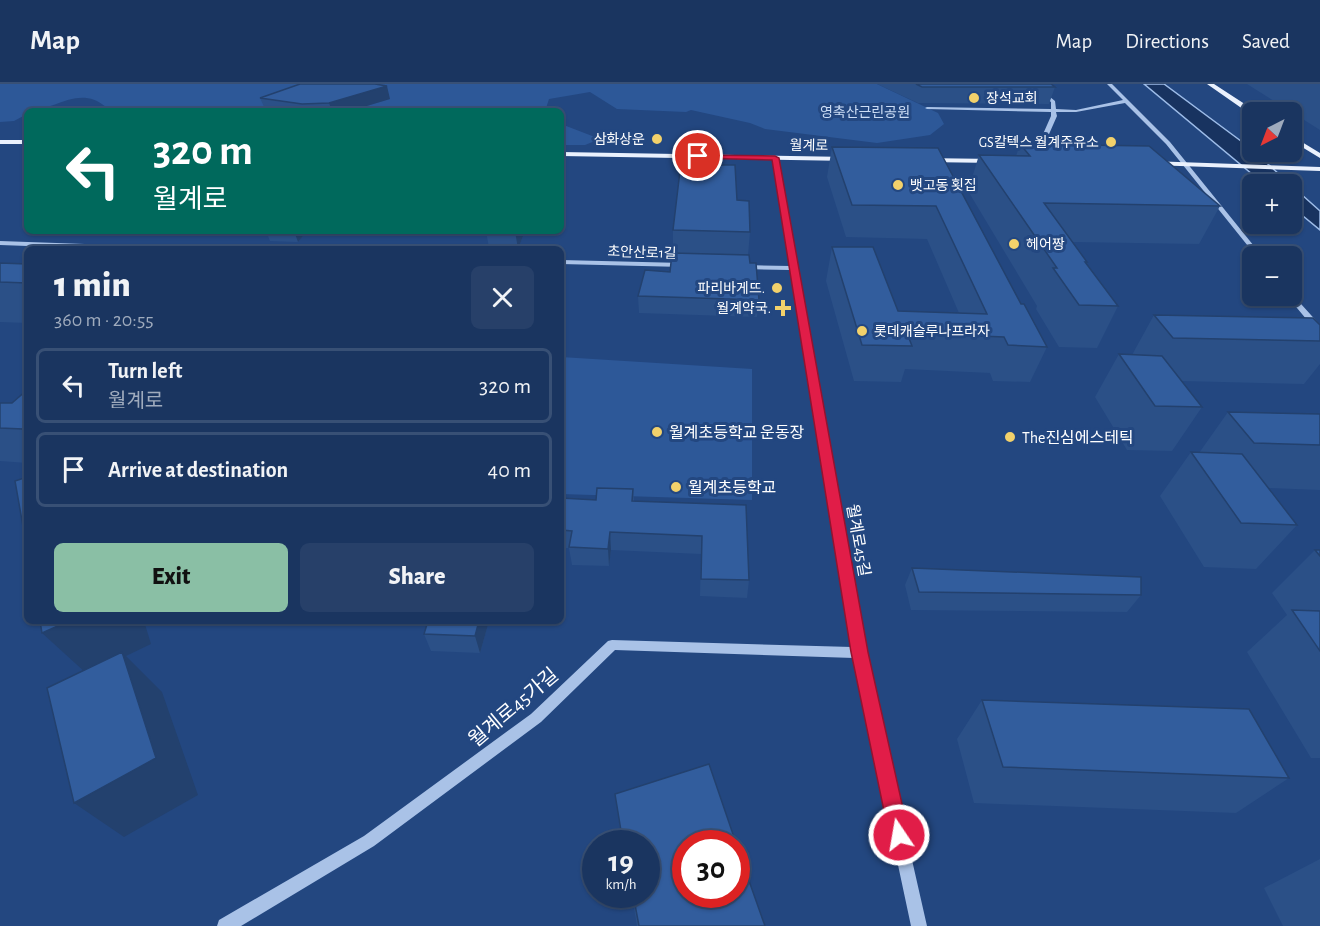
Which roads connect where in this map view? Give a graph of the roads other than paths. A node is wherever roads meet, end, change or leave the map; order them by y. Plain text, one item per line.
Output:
1 (1031, 84) edge
2 (1109, 84) edge
3 (1210, 84) edge
4 (1126, 101) junction
5 (1242, 105) edge
6 (927, 108) edge
7 (1054, 109) junction
8 (1302, 139) edge
9 (0, 141) edge
10 (24, 142) edge
11 (1302, 143) edge
12 (1320, 144) edge
13 (564, 154) edge
14 (1320, 156) edge
15 (775, 158) junction
16 (857, 159) edge
17 (916, 160) edge
18 (1010, 161) edge
19 (1034, 162) edge
20 (1046, 162) joint
21 (1138, 163) edge
22 (1184, 164) junction
23 (1320, 169) edge
24 (0, 243) edge
25 (84, 246) edge
26 (1251, 246) edge
27 (564, 262) edge
28 (689, 265) edge
29 (736, 267) edge
30 (794, 268) junction
31 (1300, 306) edge
32 (1320, 330) edge
33 (859, 652) junction
34 (225, 926) edge
35 (919, 926) edge

1 - 7 street
2 - 4 street
3 - 5 main road
4 - 7 street
4 - 22 street
6 - 7 street
7 - 20 street
8 - 12 main road
9 - 10 main road
11 - 14 main road
13 - 15 main road, 월계로
15 - 16 main road, 월계로
15 - 30 street, 월계로45길
17 - 18 main road
19 - 20 main road
21 - 22 main road
22 - 23 main road
22 - 26 street
24 - 25 street
27 - 28 street, 초안산로1길
29 - 30 street
30 - 33 street, 월계로45길
31 - 32 street
33 - 34 street, 월계로45가길
33 - 35 street, 월계로45길

